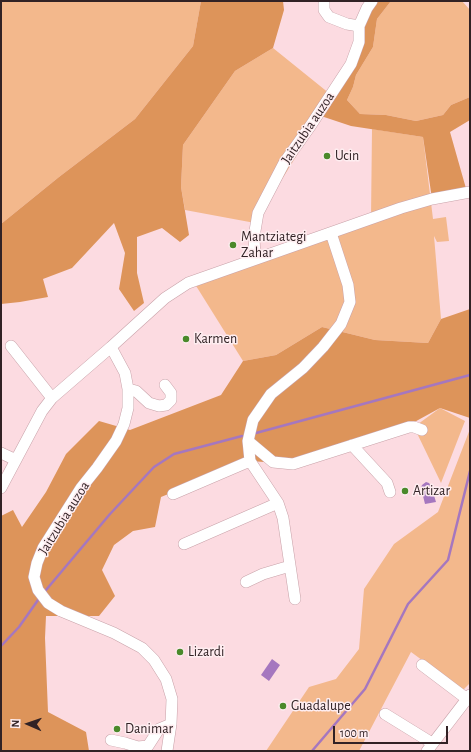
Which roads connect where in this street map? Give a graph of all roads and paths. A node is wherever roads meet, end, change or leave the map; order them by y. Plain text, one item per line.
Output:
1 (372, 1) edge
2 (324, 3) dead end
3 (359, 26) junction
4 (470, 192) edge
5 (331, 233) junction
6 (255, 258) junction
7 (11, 346) dead end
8 (111, 347) junction
9 (165, 385) dead end
10 (128, 389) junction
11 (52, 398) junction
12 (422, 430) dead end
13 (248, 441) junction
14 (352, 444) junction
15 (1, 453) edge
16 (16, 460) junction
17 (250, 461) junction
18 (1, 488) edge
19 (390, 492) dead end
20 (173, 494) dead end
21 (278, 503) junction
22 (184, 544) dead end
23 (290, 566) junction
24 (246, 582) dead end
25 (295, 599) dead end
26 (422, 665) dead end
27 (467, 701) edge
28 (385, 714) dead end
29 (170, 724) junction
30 (111, 740) dead end
31 (429, 749) edge
32 (167, 751) edge

1 - 3 street, Jaitzubia auzoa
2 - 3 street
3 - 6 street, Jaitzubia auzoa
4 - 5 street
5 - 6 street
5 - 13 street
6 - 8 street
7 - 11 street
8 - 10 street, Jaitzubia auzoa
8 - 11 street
9 - 10 street
10 - 29 street, Jaitzubia auzoa
11 - 16 street
12 - 14 street
13 - 14 street
13 - 17 street
14 - 19 street
15 - 16 street
16 - 18 street
17 - 20 street
17 - 21 street
21 - 22 street
21 - 23 street
23 - 24 street
23 - 25 street
26 - 27 street
27 - 31 street
28 - 31 street
29 - 30 street
29 - 32 street, Jaitzubia auzoa

